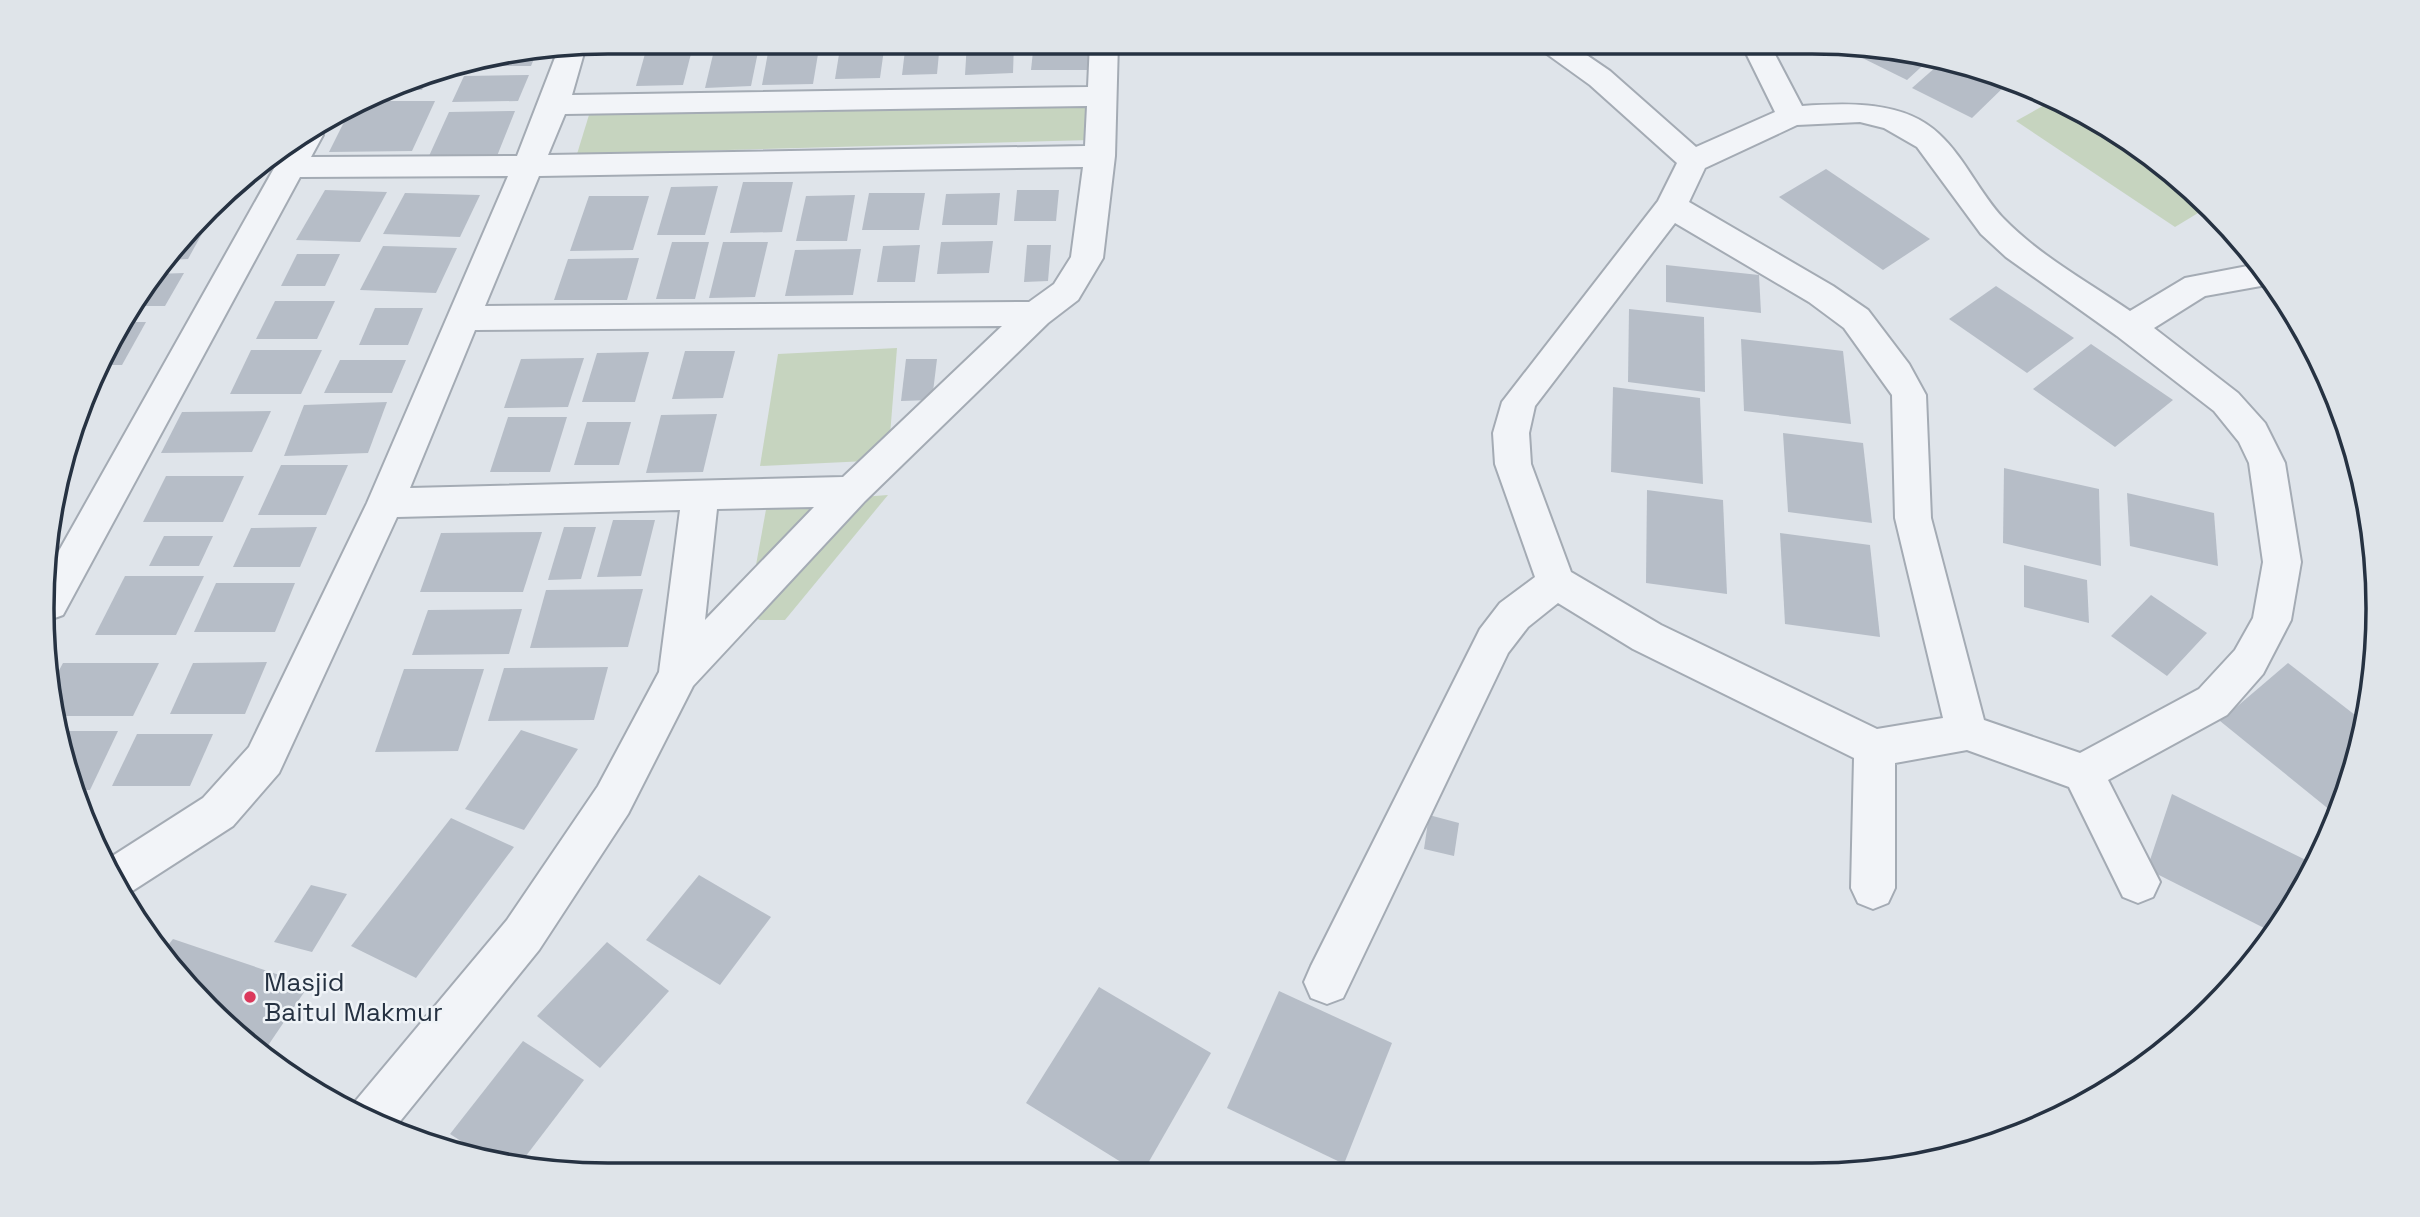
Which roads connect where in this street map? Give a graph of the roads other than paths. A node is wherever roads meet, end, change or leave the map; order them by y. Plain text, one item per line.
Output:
1 (1104, 54) edge
2 (1566, 54) edge
3 (1761, 54) edge
4 (571, 55) edge
5 (1103, 96) junction
6 (554, 105) junction
7 (1792, 116) junction
8 (302, 148) edge
9 (1101, 156) junction
10 (1693, 161) junction
11 (526, 166) junction
12 (292, 167) junction
13 (1671, 206) junction
14 (2254, 276) edge
15 (1036, 314) junction
16 (464, 318) junction
17 (2129, 327) junction
18 (852, 491) junction
19 (700, 497) junction
20 (385, 503) junction
21 (1556, 582) junction
22 (54, 594) edge
23 (679, 674) junction
24 (1967, 732) junction
25 (1875, 748) junction
26 (2083, 773) junction
27 (122, 874) edge
28 (2138, 882) dead end
29 (1873, 888) dead end
30 (1327, 982) dead end
31 (377, 1112) edge

1 - 5 street
2 - 10 street
3 - 7 street
4 - 6 street
5 - 6 street
5 - 9 street
6 - 11 street
7 - 10 street
7 - 17 street
8 - 12 street
9 - 11 street
9 - 15 street
10 - 13 street
11 - 12 street
11 - 16 street
12 - 22 street
13 - 21 street
13 - 24 street
14 - 17 street
15 - 16 street
15 - 18 street
16 - 20 street
17 - 26 street
18 - 19 street
18 - 23 street
19 - 20 street
19 - 23 street
20 - 27 street
21 - 25 street
21 - 30 street
23 - 31 street
24 - 25 street
24 - 26 street
25 - 29 street
26 - 28 street

